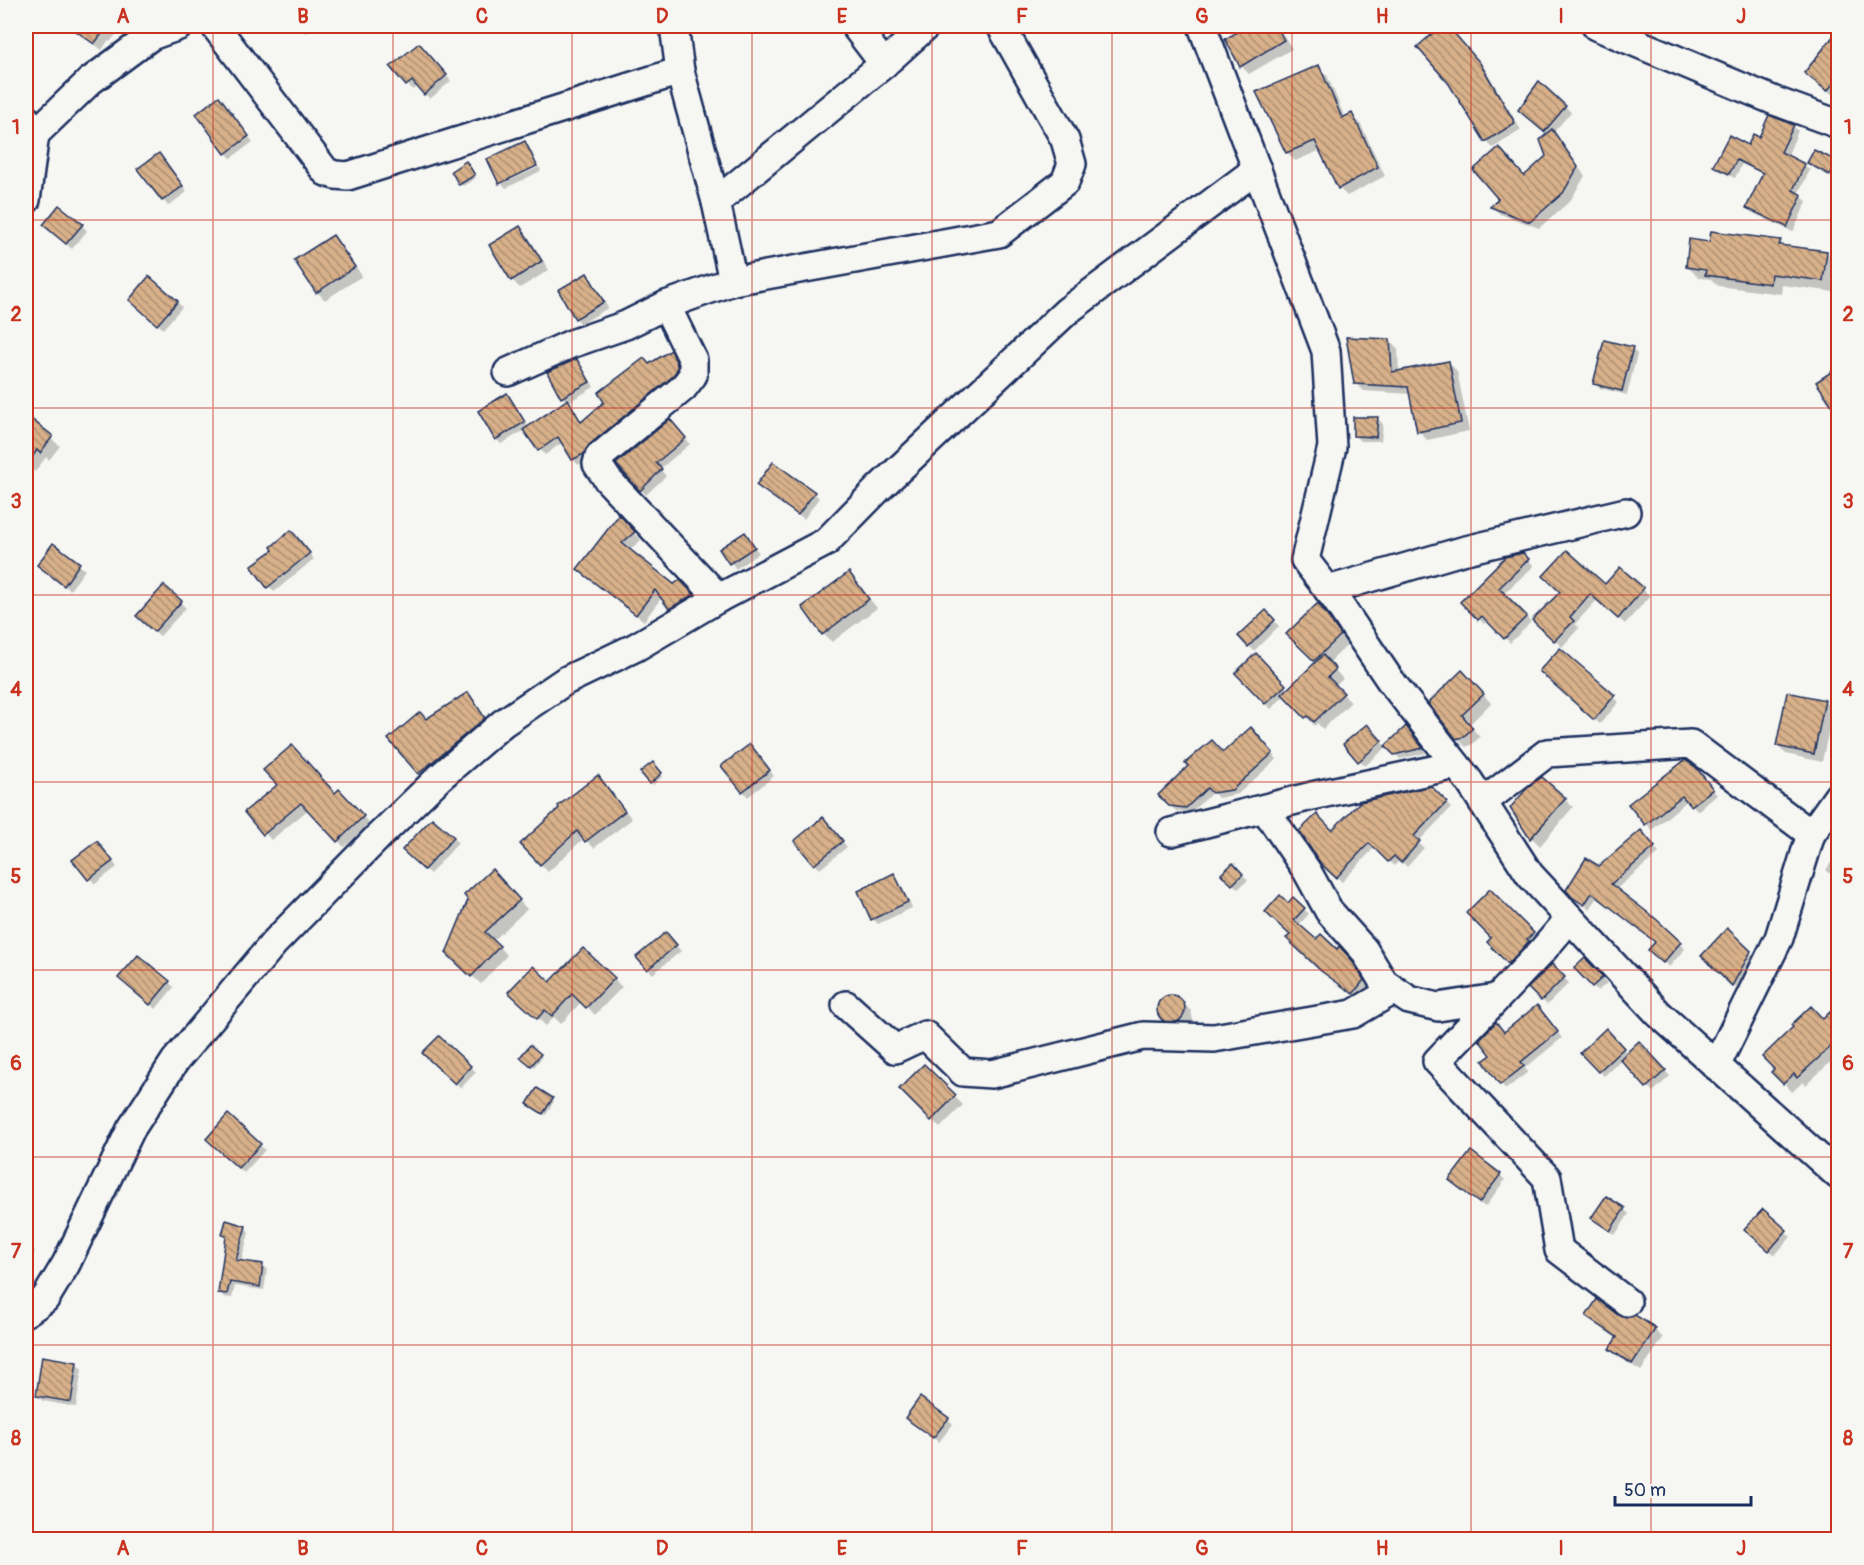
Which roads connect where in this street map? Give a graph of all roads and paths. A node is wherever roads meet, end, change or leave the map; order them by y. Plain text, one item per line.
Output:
1 (179, 26) edge
2 (215, 26) edge
3 (674, 26) edge
4 (855, 26) edge
5 (926, 26) edge
6 (1001, 26) edge
7 (1202, 26) edge
8 (1596, 26) edge
9 (884, 64) junction
10 (680, 71) junction
11 (1839, 124) edge
12 (30, 126) edge
13 (1257, 169) junction
14 (26, 200) edge
15 (716, 202) junction
16 (733, 281) junction
17 (666, 305) junction
18 (508, 372) dead end
19 (1626, 512) dead end
20 (1328, 590) junction
21 (719, 598) junction
22 (1456, 765) junction
23 (1839, 796) edge
24 (1483, 802) junction
25 (1265, 809) junction
26 (1172, 832) dead end
27 (1811, 834) junction
28 (1570, 918) junction
29 (1394, 990) junction
30 (1496, 998) junction
31 (846, 1005) dead end
32 (1716, 1066) junction
33 (1839, 1175) edge
34 (1627, 1302) dead end
35 (26, 1312) edge

1 - 12 street
2 - 10 street
3 - 10 street
4 - 9 street
5 - 9 street
6 - 16 street
7 - 13 street
8 - 11 street
9 - 15 street
10 - 15 street
12 - 14 street
13 - 20 street
13 - 21 street
15 - 16 street
16 - 17 street
17 - 18 street
17 - 21 street
19 - 20 street
20 - 22 street
21 - 35 street
22 - 24 street
22 - 25 street
23 - 27 street
24 - 27 street
24 - 28 street
25 - 26 street
25 - 29 street
27 - 32 street
28 - 30 street
28 - 32 street
29 - 30 street
29 - 31 street
30 - 34 street
32 - 33 street

